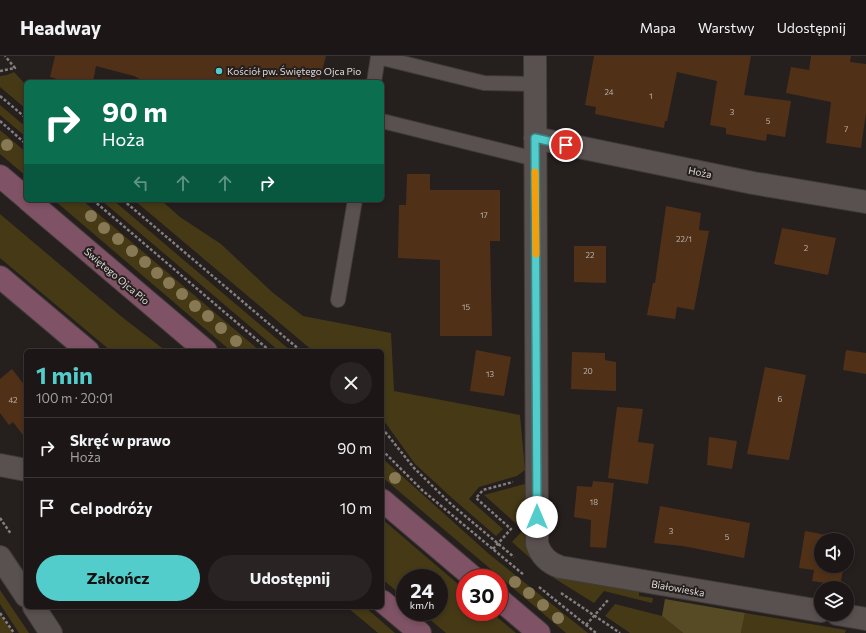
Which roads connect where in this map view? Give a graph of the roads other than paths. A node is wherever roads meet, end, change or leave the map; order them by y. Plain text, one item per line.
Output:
1 (378, 56) edge
2 (535, 56) edge
3 (374, 80) edge
4 (536, 84) junction
5 (384, 121) edge
6 (535, 149) junction
7 (0, 176) edge
8 (24, 196) edge
9 (31, 202) edge
10 (355, 202) edge
11 (866, 202) edge
12 (0, 277) edge
13 (338, 300) dead end
14 (86, 349) edge
15 (204, 349) edge
16 (0, 465) edge
17 (24, 470) edge
18 (384, 502) edge
19 (0, 557) edge
20 (463, 569) edge
21 (24, 593) edge
22 (384, 603) edge
23 (508, 607) edge
24 (35, 609) edge
25 (814, 610) edge
26 (854, 617) edge
27 (866, 619) edge
28 (51, 633) edge
29 (420, 633) edge
30 (539, 633) edge

1 - 3 lane
1 - 4 lane
2 - 4 street
4 - 6 street
5 - 6 lane
6 - 11 street, Hoża
6 - 25 street, Białowieska
7 - 8 main road, Świętego Ojca Pio
9 - 15 main road, Świętego Ojca Pio
10 - 13 lane
12 - 14 main road
16 - 17 street
18 - 20 main road
19 - 21 street
22 - 29 main road
23 - 30 main road
24 - 28 street
26 - 27 street

